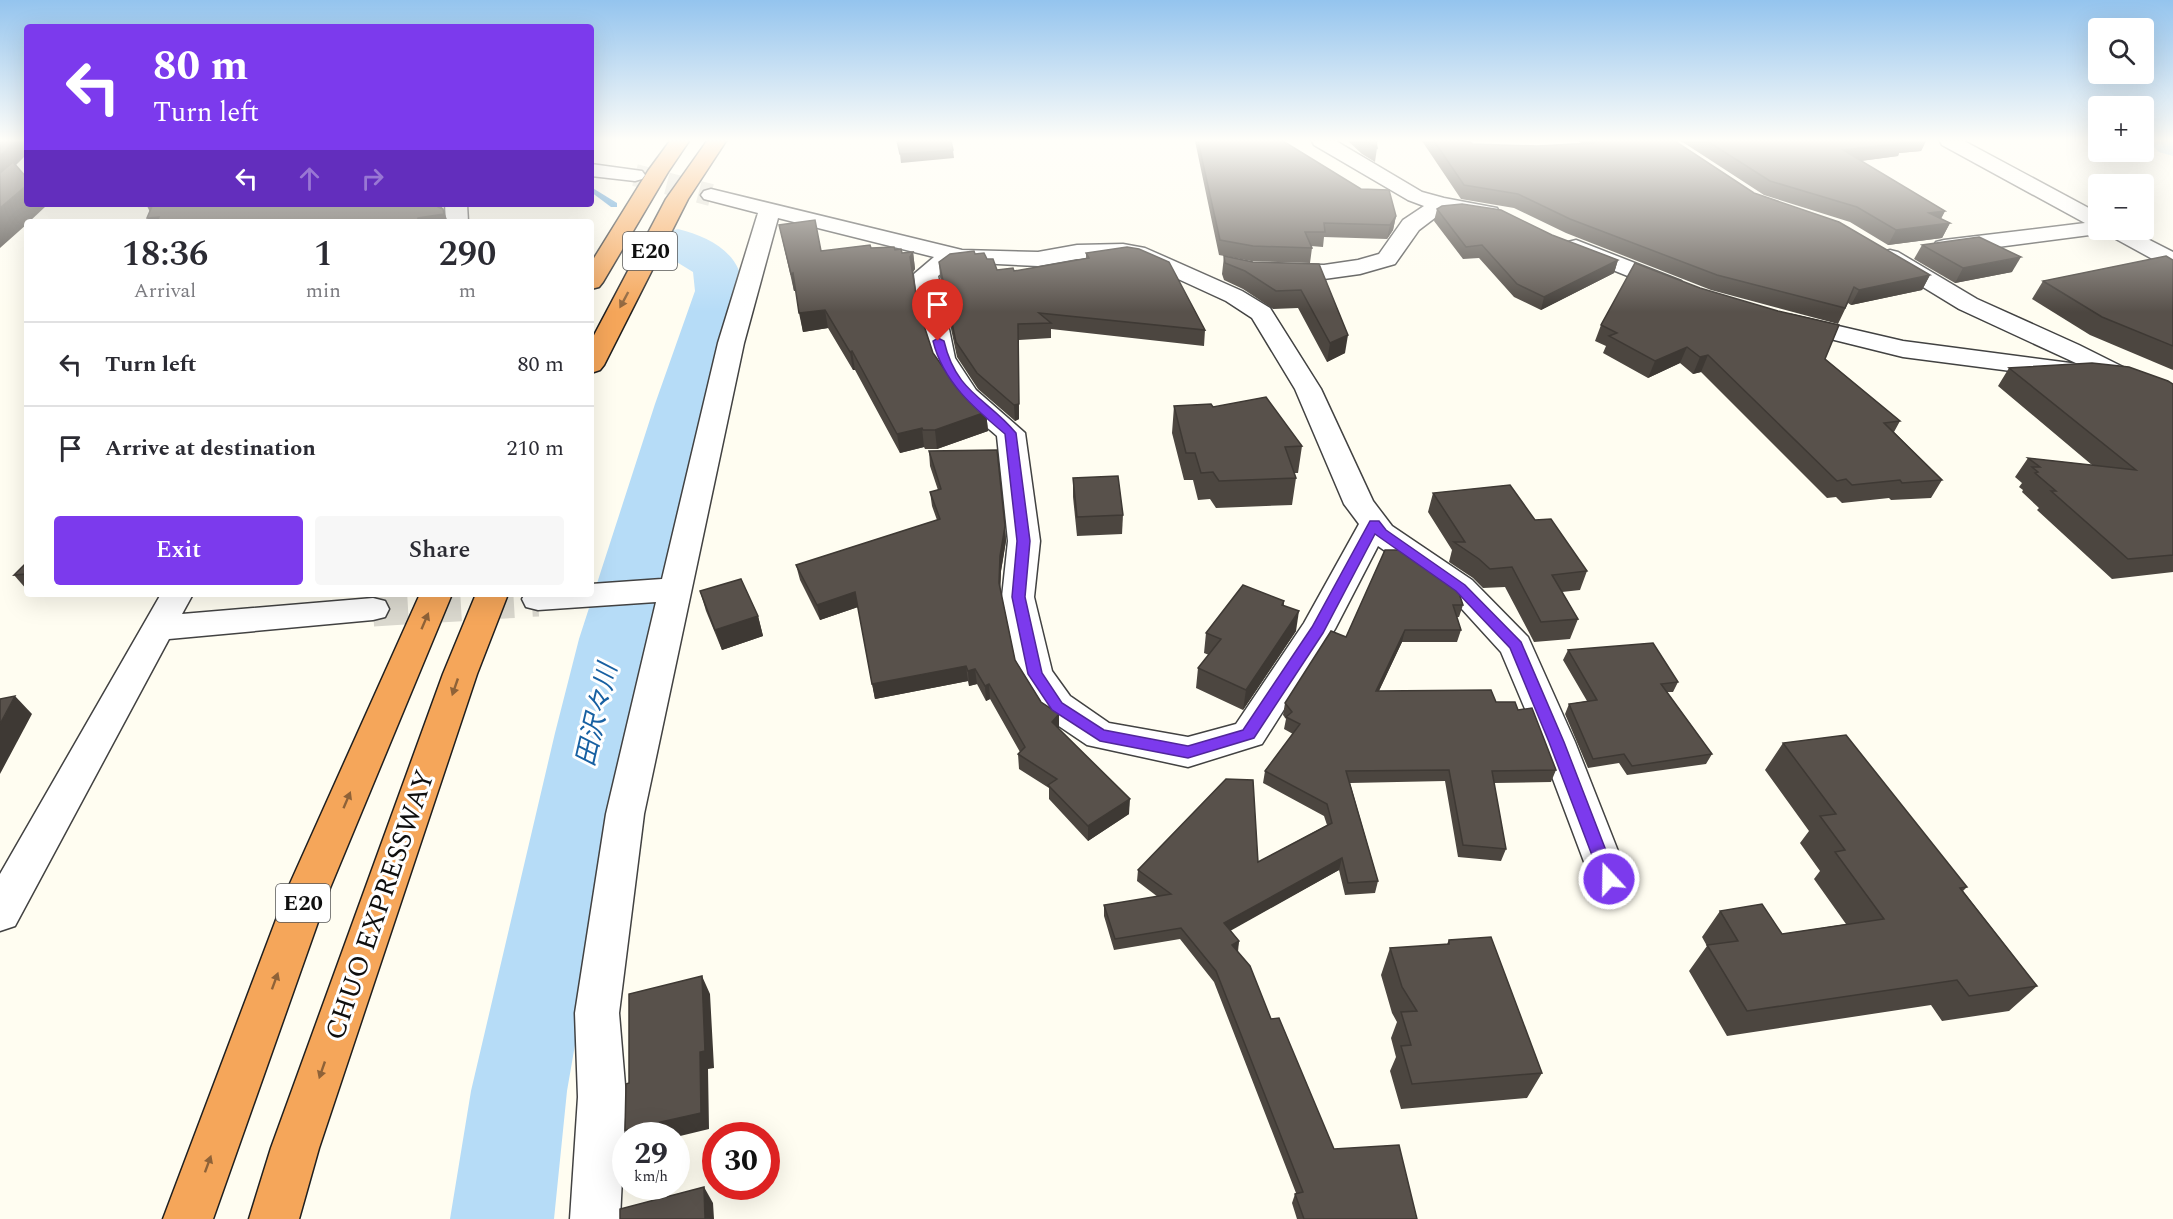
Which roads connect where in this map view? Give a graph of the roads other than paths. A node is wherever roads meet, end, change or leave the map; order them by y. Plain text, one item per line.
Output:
1 (642, 198) edge
2 (678, 198) edge
3 (723, 198) tunnel mouth
4 (1421, 198) edge
5 (2055, 198) edge
6 (1440, 204) junction
7 (770, 209) junction
8 (2088, 216) edge
9 (1515, 220) edge
10 (2088, 229) edge
11 (1557, 240) edge
12 (2133, 240) edge
13 (952, 254) junction
14 (2166, 257) edge
15 (1164, 264) junction
16 (1220, 264) dead end
17 (1251, 270) edge
18 (594, 277) edge
19 (1692, 293) edge
20 (1769, 317) edge
21 (594, 359) edge
22 (2120, 376) junction
23 (2173, 396) edge
24 (1374, 524) junction
25 (677, 589) junction
26 (594, 595) edge
27 (176, 597) edge
28 (435, 597) edge
29 (491, 597) edge
30 (566, 597) edge
31 (538, 599) dead end
32 (374, 609) tunnel mouth
33 (160, 628) junction
34 (1609, 879) dead end
35 (0, 914) edge
36 (188, 1219) edge
37 (274, 1219) edge
38 (595, 1219) edge

1 - 18 highway, E20
2 -> 21 highway, E20
3 - 7 street
4 - 6 street
5 - 8 street
6 - 9 street
6 - 17 street
7 - 13 street
7 - 25 street
10 - 22 street
11 - 19 street
12 - 14 street
13 - 15 street
13 - 24 street
15 - 16 street
15 - 24 street
20 - 22 street
22 - 23 street
24 - 34 street
25 - 26 street
25 - 38 street
27 - 33 street
36 -> 28 highway, E20
29 -> 37 highway, CHUO EXPRESSWAY
30 - 31 street
32 - 33 street
33 - 35 street

